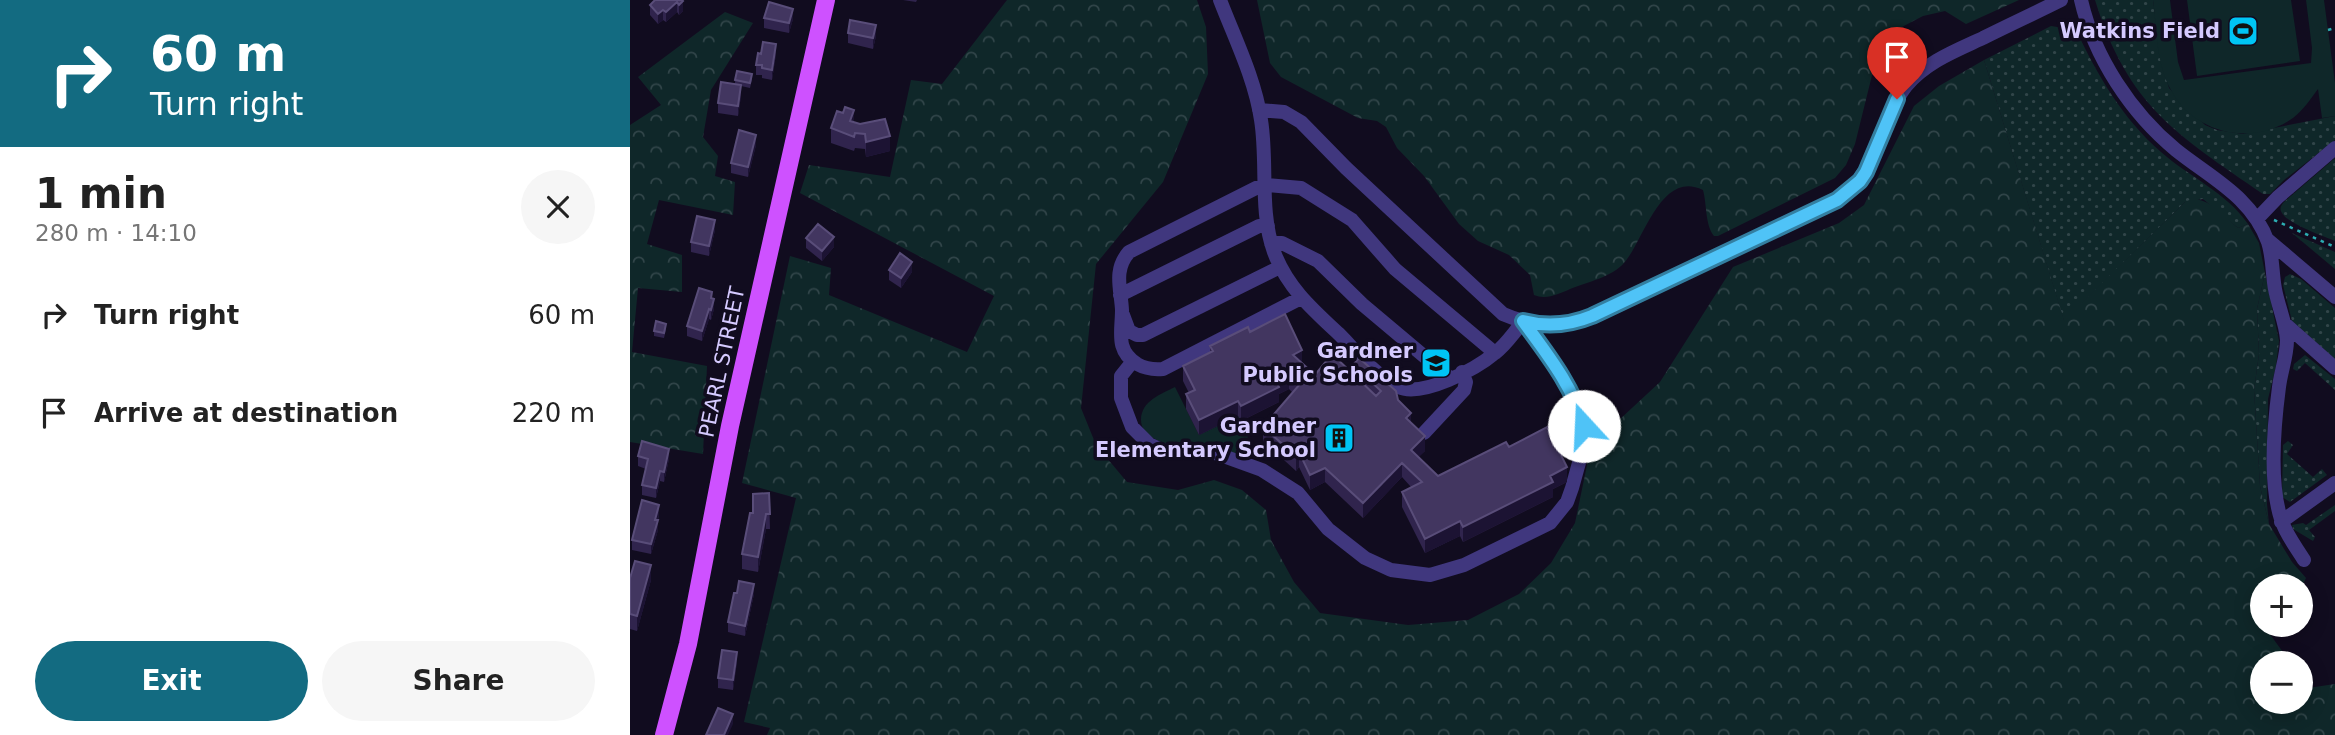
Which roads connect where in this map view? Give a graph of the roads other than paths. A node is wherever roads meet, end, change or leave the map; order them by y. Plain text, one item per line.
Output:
1 (826, 0) edge
2 (1220, 0) edge
3 (2061, 0) edge
4 (2081, 0) edge
5 (1259, 110) junction
6 (2335, 148) edge
7 (1266, 185) junction
8 (2259, 217) junction
9 (1268, 226) junction
10 (2267, 239) junction
11 (1271, 243) junction
12 (1280, 267) junction
13 (1120, 295) junction
14 (2335, 297) edge
15 (1301, 298) junction
16 (1122, 311) junction
17 (1523, 321) junction
18 (2284, 323) junction
19 (1495, 353) junction
20 (1133, 361) junction
21 (2335, 368) edge
22 (1456, 375) junction
23 (1424, 433) edge
24 (2335, 483) edge
25 (2281, 522) junction
26 (2304, 560) dead end
27 (664, 735) edge

1 - 27 main road, PEARL STREET
2 - 5 lane
3 - 17 lane
4 - 8 lane
5 - 7 lane
5 - 17 lane
6 - 8 lane
7 - 9 lane
7 - 13 lane
7 - 19 lane
8 - 10 lane
9 - 11 lane
9 - 13 lane
10 - 14 lane
10 - 18 lane
11 - 12 lane
11 - 22 lane
12 - 15 lane
12 - 16 lane
13 - 16 lane
15 - 20 lane
15 - 22 lane
16 - 20 lane
17 - 19 lane
17 - 20 lane
18 - 21 lane
18 - 25 lane
19 - 22 lane
22 - 23 lane
24 - 25 lane
25 - 26 lane

